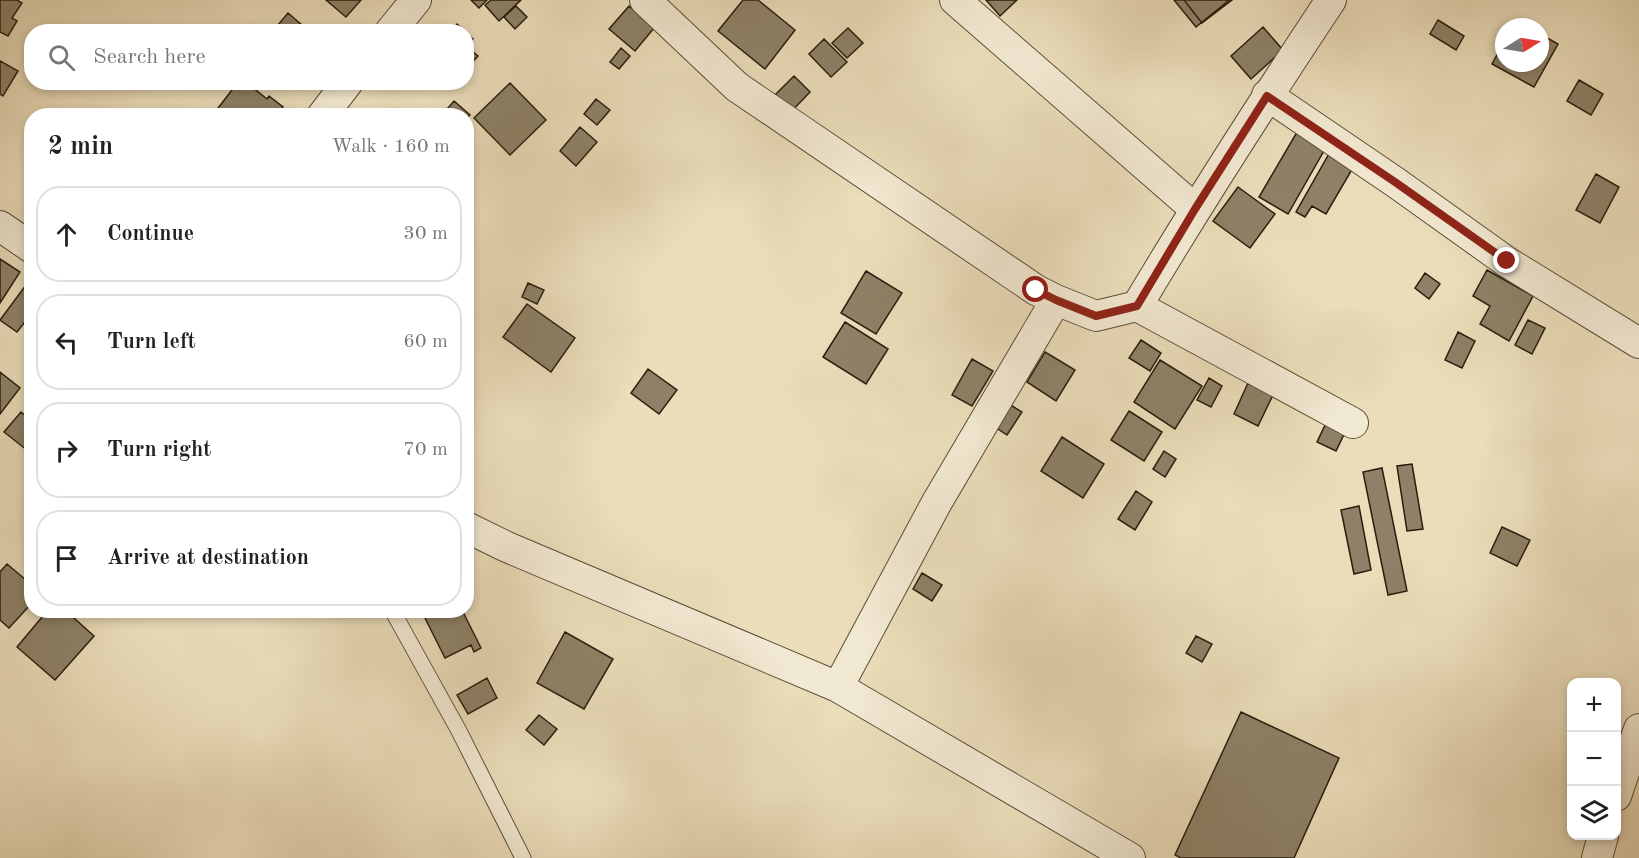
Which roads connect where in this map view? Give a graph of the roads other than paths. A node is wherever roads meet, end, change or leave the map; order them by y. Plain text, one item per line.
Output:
1 (416, 0) edge
2 (645, 0) edge
3 (955, 0) edge
4 (1331, 0) edge
5 (396, 24) edge
6 (342, 90) edge
7 (1267, 96) junction
8 (328, 108) edge
9 (1195, 209) junction
10 (0, 226) edge
11 (24, 242) edge
12 (1056, 300) junction
13 (1137, 306) junction
14 (1639, 343) edge
15 (1353, 423) dead end
16 (474, 531) edge
17 (396, 618) edge
18 (838, 687) junction
19 (1639, 729) edge
20 (1620, 786) edge
21 (1603, 840) edge
22 (523, 858) edge
23 (1131, 858) edge
24 (1597, 858) edge

1 - 5 street
2 - 12 street
3 - 9 street
4 - 7 street
6 - 8 street
7 - 9 street
7 - 14 street
9 - 13 street
10 - 11 street
12 - 13 street
12 - 18 street
13 - 15 street
16 - 18 street
17 - 22 lane
18 - 23 street
19 - 20 street
21 - 24 street

